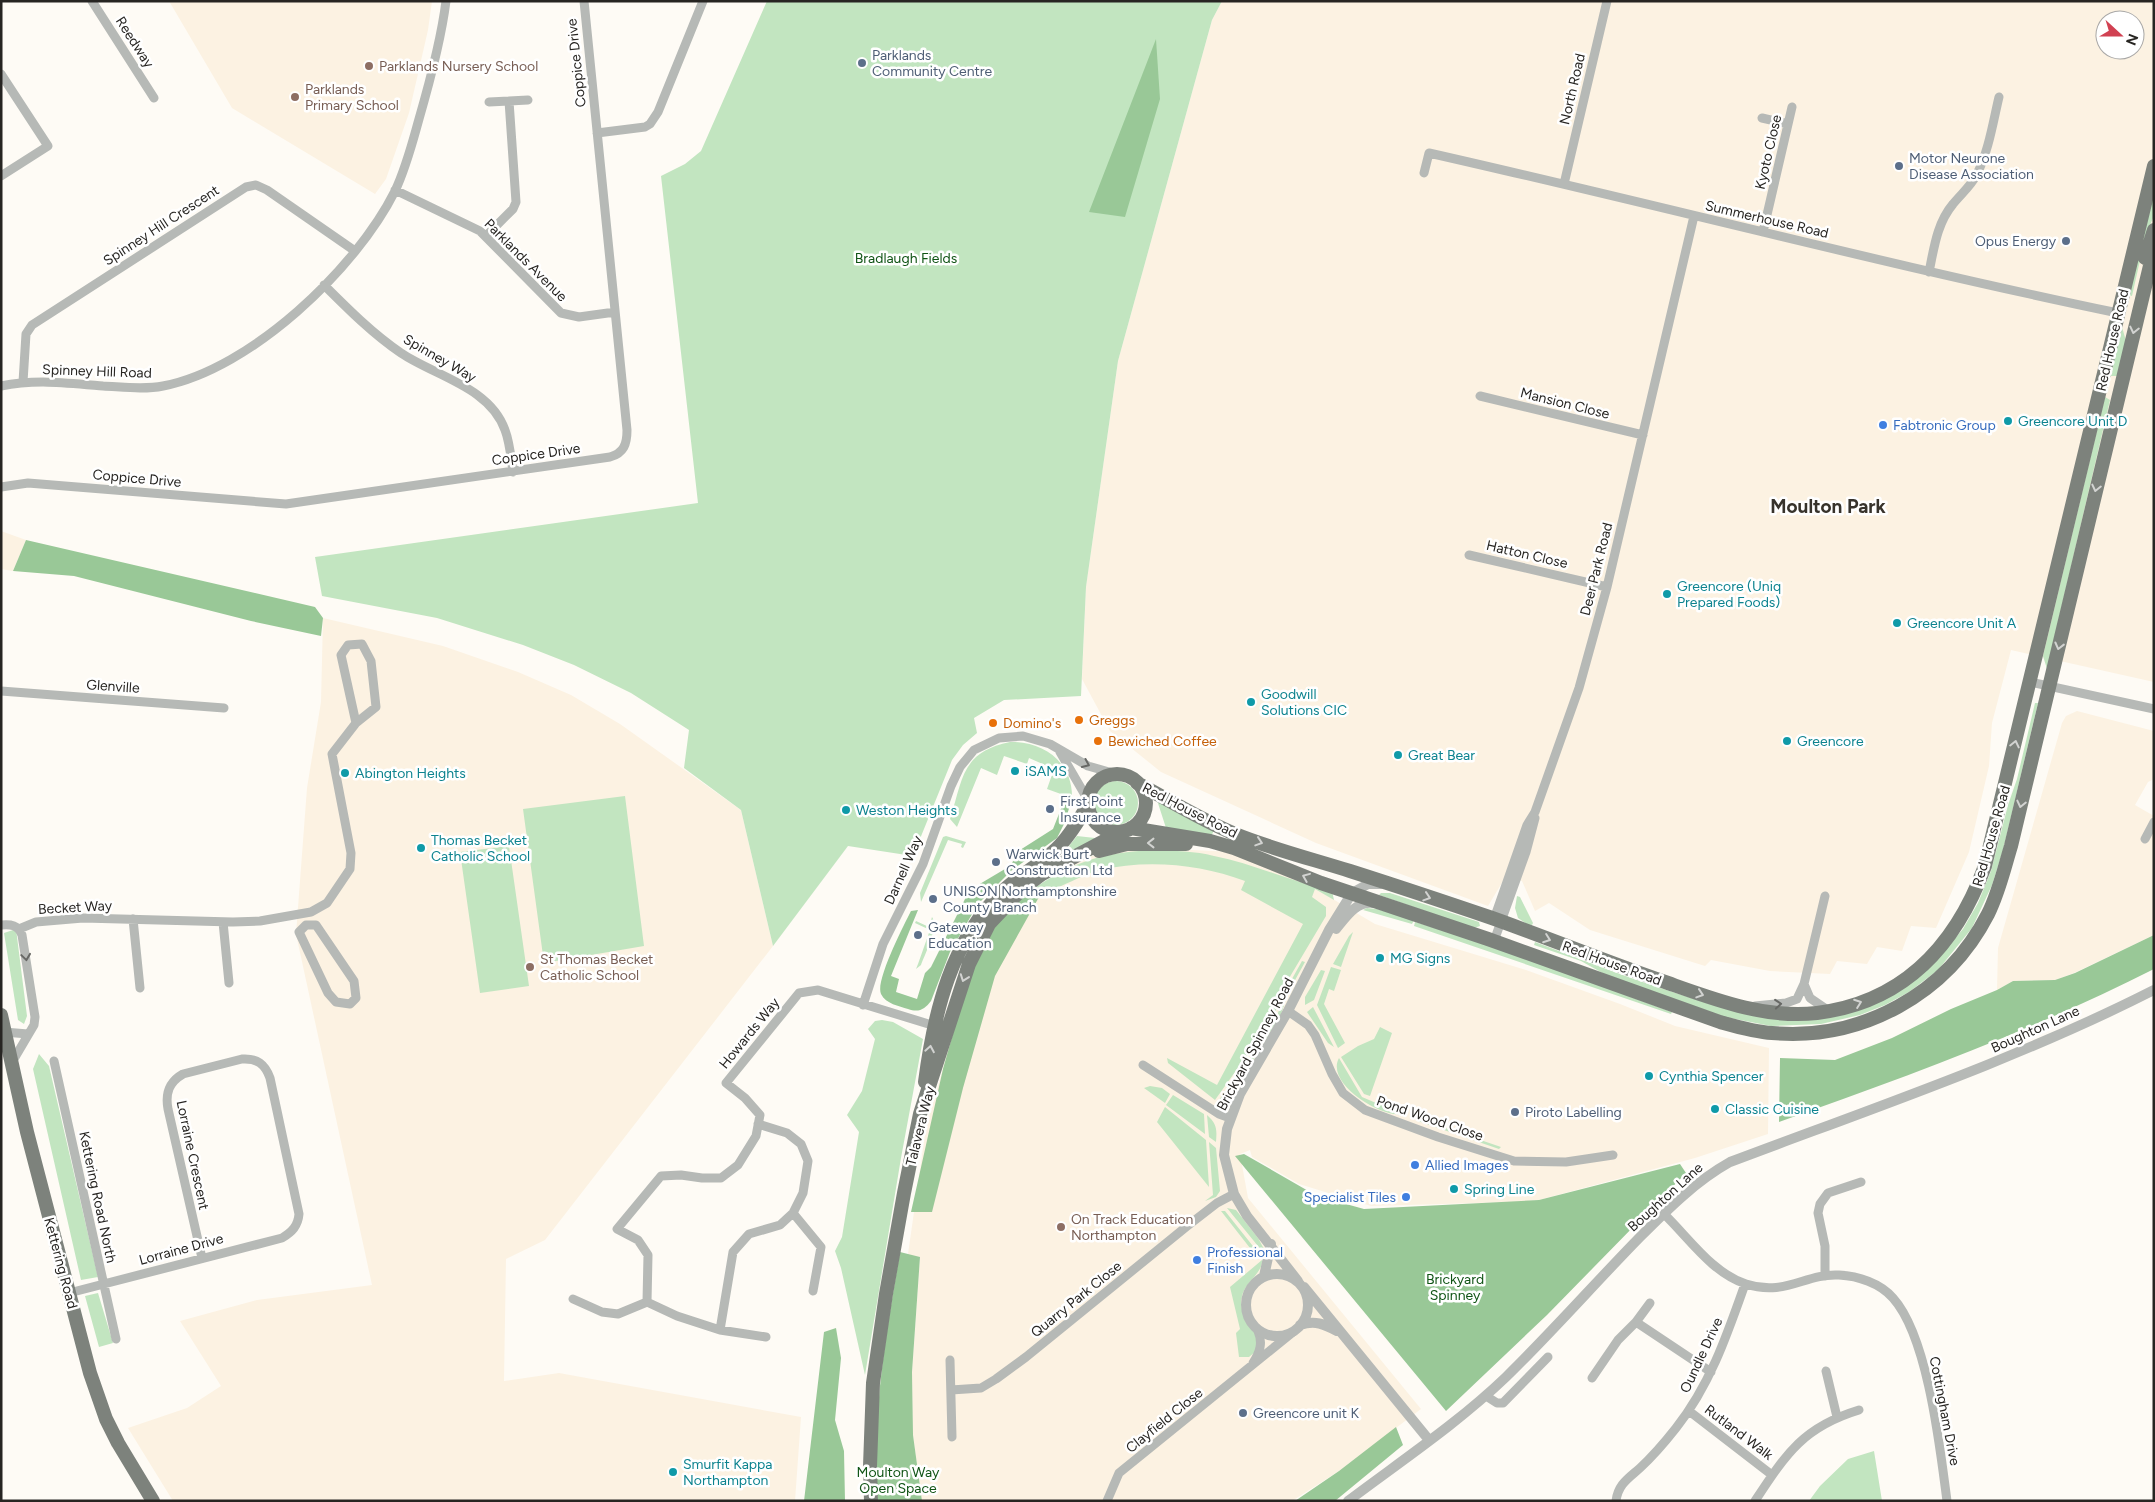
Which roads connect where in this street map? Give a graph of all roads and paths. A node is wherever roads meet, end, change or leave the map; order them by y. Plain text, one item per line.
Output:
1 (92, 1) edge
2 (446, 1) edge
3 (584, 1) edge
4 (703, 1) edge
5 (1607, 1) edge
6 (1, 74) edge
7 (1999, 97) dead end
8 (154, 98) dead end
9 (528, 100) dead end
10 (509, 101) junction
11 (489, 102) dead end
12 (1792, 107) dead end
13 (1762, 118) dead end
14 (1788, 124) junction
15 (597, 133) junction
16 (2154, 166) edge
17 (1424, 173) dead end
18 (1, 176) edge
19 (1564, 184) junction
20 (395, 190) junction
21 (1694, 216) junction
22 (2154, 230) edge
23 (1763, 232) junction
24 (486, 236) junction
25 (2154, 249) edge
26 (354, 251) junction
27 (1929, 272) junction
28 (324, 285) junction
29 (615, 312) junction
30 (2118, 313) junction
31 (23, 382) junction
32 (1, 386) edge
33 (1480, 396) dead end
34 (1643, 435) junction
35 (513, 472) junction
36 (1, 486) edge
37 (1470, 555) dead end
38 (1607, 587) junction
39 (2030, 682) junction
40 (2049, 686) junction
41 (1, 691) edge
42 (224, 708) dead end
43 (2154, 708) edge
44 (356, 723) junction
45 (1058, 750) junction
46 (1116, 774) junction
47 (1137, 782) junction
48 (1088, 803) junction
49 (2154, 822) edge
50 (1127, 829) junction
51 (2145, 839) dead end
52 (1234, 848) junction
53 (1067, 861) junction
54 (1350, 871) junction
55 (1388, 885) junction
56 (1358, 892) junction
57 (1825, 896) dead end
58 (1384, 905) junction
59 (1347, 915) junction
60 (300, 916) junction
61 (133, 919) junction
62 (223, 922) junction
63 (1498, 922) junction
64 (1, 925) edge
65 (306, 925) junction
66 (19, 929) junction
67 (1494, 941) junction
68 (1319, 952) junction
69 (229, 983) dead end
70 (1611, 984) junction
71 (1804, 984) junction
72 (140, 988) dead end
73 (2154, 990) edge
74 (863, 1005) junction
75 (1742, 1007) junction
76 (1288, 1011) junction
77 (1829, 1011) junction
78 (1, 1014) edge
79 (935, 1026) junction
80 (4, 1032) junction
81 (28, 1034) junction
82 (54, 1061) dead end
83 (11, 1064) junction
84 (1143, 1065) dead end
85 (920, 1114) junction
86 (1230, 1118) junction
87 (758, 1124) junction
88 (1613, 1155) dead end
89 (1860, 1182) dead end
90 (1234, 1194) junction
91 (793, 1213) junction
92 (1664, 1214) junction
93 (296, 1226) joint
94 (1271, 1244) junction
95 (202, 1258) junction
96 (1264, 1276) junction
97 (1825, 1276) junction
98 (102, 1284) junction
99 (1301, 1284) junction
100 (1745, 1284) junction
101 (813, 1291) dead end
102 (69, 1292) junction
103 (573, 1299) dead end
104 (647, 1302) junction
105 (1650, 1303) dead end
106 (1636, 1322) junction
107 (1296, 1329) junction
108 (720, 1330) junction
109 (1258, 1330) junction
110 (1340, 1332) junction
111 (766, 1337) dead end
112 (116, 1339) dead end
113 (1548, 1357) dead end
114 (950, 1360) dead end
115 (1249, 1369) junction
116 (1826, 1371) dead end
117 (1711, 1372) junction
118 (1592, 1378) dead end
119 (951, 1390) junction
120 (1486, 1396) junction
121 (1859, 1410) dead end
122 (1689, 1411) junction
123 (1837, 1417) junction
124 (952, 1437) dead end
125 (1429, 1440) junction
126 (1772, 1474) junction
127 (153, 1501) edge
128 (871, 1501) edge
129 (1107, 1501) edge
130 (1348, 1501) edge
131 (1616, 1501) edge
132 (1755, 1501) edge
133 (1947, 1501) edge

1 - 8 street, Reedway
2 - 20 street, Spinney Hill Road
3 - 15 street, Coppice Drive
4 - 15 street
5 - 19 street, North Road
6 - 18 street
7 - 27 street
9 - 10 street
10 - 11 street
10 - 24 street
12 - 14 street, Kyoto Close
13 - 14 street
14 - 23 street, Kyoto Close
15 - 29 street, Coppice Drive
16 - 30 main road, Red House Road
17 - 19 street, Summerhouse Road
19 - 21 street, Summerhouse Road
20 - 24 street, Parklands Avenue
20 - 26 street, Spinney Hill Road
21 - 23 street, Summerhouse Road
21 - 34 street, Deer Park Road
22 - 30 main road
23 - 27 street, Summerhouse Road
24 - 29 street, Parklands Avenue
25 -> 40 main road
26 - 28 street, Spinney Hill Road
26 - 31 street, Spinney Hill Crescent
27 - 30 street, Summerhouse Road
28 - 31 street, Spinney Hill Road
28 - 35 street, Spinney Way
29 - 35 street, Coppice Drive
30 - 39 main road, Red House Road
31 - 32 street, Spinney Hill Road
33 - 34 street, Mansion Close
34 - 38 street, Deer Park Road
35 - 36 street, Coppice Drive
37 - 38 street, Hatton Close
38 - 63 street, Deer Park Road
39 - 40 street
77 -> 39 main road, Red House Road
40 - 43 street
40 -> 70 main road
41 - 42 street, Glenville
44 - 44 street, Becket Way
44 - 60 street, Becket Way
45 -> 46 street, Darnell Way
45 - 48 street
45 - 74 street, Darnell Way
46 - 47 main road
46 - 48 main road
47 - 50 main road
47 -> 54 main road, Red House Road
48 - 50 main road
48 - 79 main road
49 - 51 street
50 - 52 main road
50 - 53 main road, Talavera Way
52 -> 53 main road
56 -> 52 main road
53 -> 85 main road, Talavera Way
54 - 55 main road, Red House Road
54 - 56 street
55 - 56 street
55 -> 63 main road, Red House Road
56 - 58 main road
56 - 59 street
56 - 68 street, Brickyard Spinney Road
57 - 71 street
58 - 59 street
58 - 67 main road
59 - 68 street
60 - 62 street, Becket Way
60 - 65 street
61 - 62 street, Becket Way
61 - 66 street, Becket Way
61 - 72 street
62 - 69 street
63 - 67 street, Deer Park Road
63 - 70 main road
63 -> 75 main road, Red House Road
64 - 66 street
65 - 65 street
66 -> 81 street
67 - 70 main road
68 - 76 street, Brickyard Spinney Road
75 -> 71 street
71 - 77 street
73 - 92 street, Boughton Lane
74 - 79 street, Howards Way
74 - 87 street, Howards Way
75 - 77 main road, Red House Road
76 - 86 street, Brickyard Spinney Road
76 - 88 street, Pond Wood Close
78 - 80 main road, Kettering Road
85 -> 79 main road
80 - 81 street
80 - 83 main road, Kettering Road
81 - 83 street
82 - 98 street, Kettering Road North
83 - 102 main road, Kettering Road
84 - 86 street
85 - 128 main road, Talavera Way
86 - 90 street, Brickyard Spinney Road
87 - 91 street
87 - 104 street
89 - 97 street
90 - 94 street, Brickyard Spinney Road
90 - 119 street, Quarry Park Close
91 - 101 street
91 - 108 street
92 - 100 street, Cottingham Drive
92 - 120 street, Boughton Lane
93 - 95 street, Lorraine Drive
93 - 95 street, Lorraine Crescent
94 - 96 street
94 - 99 street, Brickyard Spinney Road
95 - 98 street, Lorraine Drive
96 - 99 street
96 - 109 street
97 - 100 street, Cottingham Drive
97 - 133 street, Cottingham Drive
98 - 102 street, Lorraine Drive
98 - 112 street, Kettering Road North
99 - 107 street
99 - 110 street, Brickyard Spinney Road
100 - 117 street, Oundle Drive
102 - 127 main road, Kettering Road
103 - 104 street
104 - 108 street
105 - 106 street
106 - 117 street
106 - 118 street
107 - 109 street
107 - 110 street, Brickyard Spinney Road
107 - 115 street, Clayfield Close
108 - 111 street
109 - 115 street, Clayfield Close
110 - 125 street, Brickyard Spinney Road
113 - 120 street
114 - 119 street
115 - 129 street, Clayfield Close
116 - 123 street
117 - 122 street, Oundle Drive
119 - 124 street
120 - 125 street, Boughton Lane
121 - 123 street
122 - 126 street, Rutland Walk
122 - 131 street, Oundle Drive
123 - 126 street
125 - 130 street, Boughton Lane
126 - 132 street

